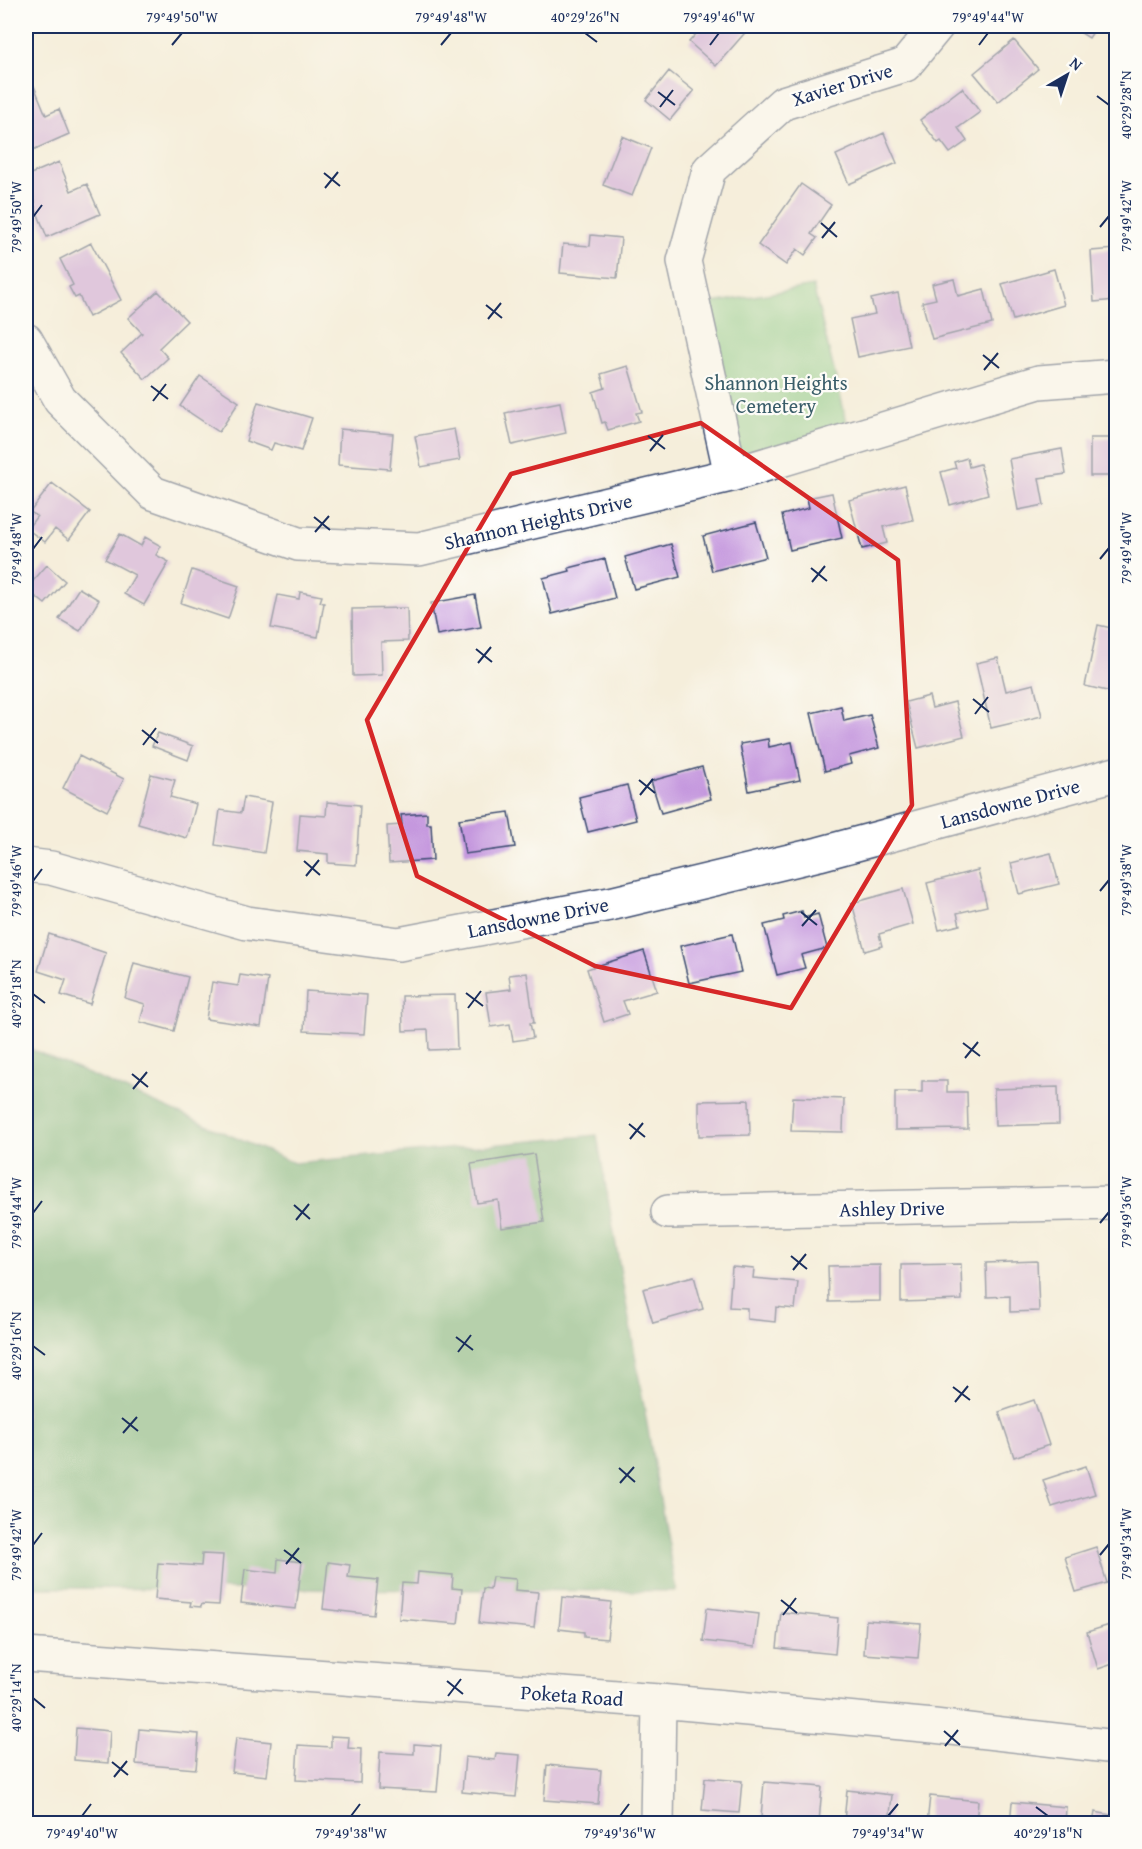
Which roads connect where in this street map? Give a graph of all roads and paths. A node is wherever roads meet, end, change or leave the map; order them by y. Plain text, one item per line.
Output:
1 (938, 26) edge
2 (26, 340) edge
3 (1116, 376) edge
4 (731, 475) junction
5 (1116, 774) edge
6 (26, 865) edge
7 (1116, 1203) edge
8 (668, 1212) dead end
9 (26, 1654) edge
10 (659, 1701) junction
11 (1116, 1747) edge
12 (657, 1824) edge

1 - 4 street, Xavier Drive
2 - 4 street, Shannon Heights Drive
3 - 4 street, Shannon Heights Drive
5 - 6 street, Lansdowne Drive
7 - 8 street, Ashley Drive
9 - 10 street, Poketa Road
10 - 11 street, Poketa Road
10 - 12 street

